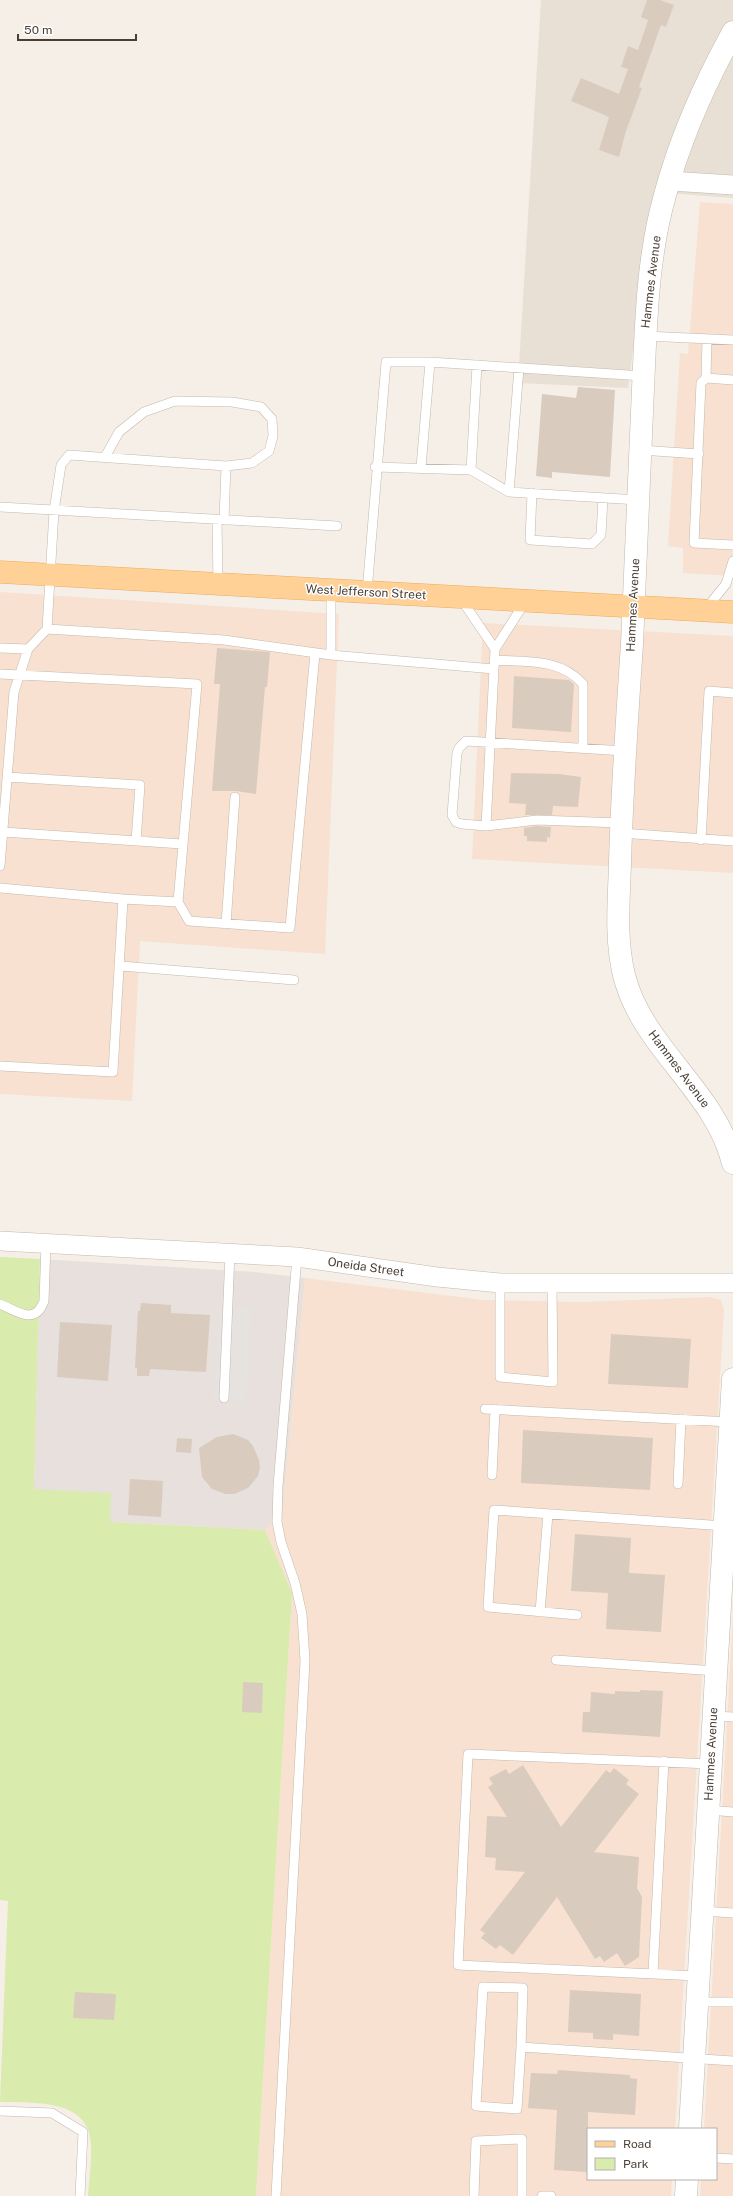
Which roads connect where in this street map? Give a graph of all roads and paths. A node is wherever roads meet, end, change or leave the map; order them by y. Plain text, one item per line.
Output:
1 (733, 32) edge
2 (670, 181) junction
3 (733, 185) edge
4 (645, 336) junction
5 (708, 339) junction
6 (733, 340) edge
7 (430, 362) junction
8 (477, 365) junction
9 (519, 368) junction
10 (643, 376) junction
11 (706, 378) junction
12 (733, 380) edge
13 (640, 450) junction
14 (699, 454) junction
15 (105, 457) junction
16 (226, 466) junction
17 (375, 467) junction
18 (421, 467) junction
19 (471, 470) junction
20 (509, 492) junction
21 (532, 493) junction
22 (603, 498) junction
23 (638, 500) junction
24 (0, 507) edge
25 (54, 511) junction
26 (221, 520) junction
27 (337, 526) dead end
28 (733, 545) edge
29 (733, 561) edge
30 (0, 572) edge
31 (50, 574) junction
32 (218, 584) junction
33 (331, 590) junction
34 (367, 592) junction
35 (461, 597) junction
36 (525, 601) junction
37 (633, 607) junction
38 (705, 611) junction
39 (733, 612) edge
40 (47, 629) junction
41 (0, 648) edge
42 (28, 649) junction
43 (495, 649) junction
44 (315, 653) junction
45 (331, 655) junction
46 (494, 664) junction
47 (0, 674) edge
48 (19, 675) junction
49 (733, 693) edge
50 (490, 741) junction
51 (583, 748) junction
52 (625, 751) junction
53 (7, 777) junction
54 (235, 797) dead end
55 (486, 826) junction
56 (621, 828) junction
57 (3, 832) junction
58 (702, 840) junction
59 (136, 841) junction
60 (733, 841) edge
61 (182, 844) junction
62 (0, 866) edge
63 (0, 888) edge
64 (123, 899) junction
65 (178, 902) junction
66 (226, 924) junction
67 (121, 966) junction
68 (294, 980) dead end
69 (0, 1066) edge
70 (733, 1163) edge
71 (0, 1241) edge
72 (46, 1243) junction
73 (230, 1253) junction
74 (297, 1257) junction
75 (500, 1283) junction
76 (733, 1283) edge
77 (552, 1284) junction
78 (0, 1304) edge
79 (733, 1379) edge
80 (224, 1398) dead end
81 (485, 1409) dead end
82 (495, 1410) junction
83 (681, 1419) junction
84 (730, 1422) junction
85 (730, 1466) edge
86 (492, 1475) dead end
87 (678, 1484) dead end
88 (730, 1503) edge
89 (548, 1514) junction
90 (724, 1526) junction
91 (540, 1612) junction
92 (577, 1616) dead end
93 (556, 1660) dead end
94 (716, 1671) junction
95 (723, 1717) edge
96 (664, 1761) junction
97 (711, 1764) junction
98 (708, 1810) junction
99 (733, 1812) edge
100 (702, 1911) junction
101 (733, 1913) edge
102 (653, 1973) junction
103 (698, 1976) junction
104 (697, 2002) junction
105 (733, 2002) edge
106 (521, 2047) junction
107 (694, 2059) junction
108 (733, 2061) edge
109 (0, 2110) edge
110 (690, 2128) edge
111 (717, 2158) edge
112 (733, 2159) edge
113 (687, 2180) edge
114 (80, 2196) edge
115 (276, 2196) edge
116 (474, 2196) edge
117 (522, 2196) edge
118 (542, 2196) edge
119 (551, 2196) edge
120 (686, 2196) edge

1 - 2 street, Hammes Avenue
2 - 3 street
2 - 4 street, Hammes Avenue
4 - 5 lane
4 - 10 street, Hammes Avenue
5 - 6 lane
5 - 11 lane
7 - 8 lane
7 - 17 lane
7 - 18 lane
8 - 9 lane
8 - 19 lane
9 - 10 lane
9 - 20 lane
10 - 13 street, Hammes Avenue
11 - 12 lane
11 - 14 lane
13 - 14 lane
13 - 23 street, Hammes Avenue
14 - 28 lane
15 - 16 lane
15 - 16 lane
15 - 25 lane
16 - 26 lane
17 - 18 lane
17 - 34 lane
18 - 19 lane
19 - 20 lane
20 - 21 lane
21 - 22 lane
21 - 22 lane
22 - 23 lane
23 - 37 street, Hammes Avenue
24 - 25 lane
25 - 26 lane
25 - 31 lane
26 - 27 lane
26 - 32 lane
29 - 38 lane
30 - 31 main road, West Jefferson Street
31 - 32 main road, West Jefferson Street
31 - 40 lane
32 - 33 main road, West Jefferson Street
33 - 34 main road, West Jefferson Street
33 - 45 lane
34 - 35 main road, West Jefferson Street
35 - 36 main road, West Jefferson Street
35 - 43 lane
36 - 37 main road, West Jefferson Street
36 - 43 lane
37 - 38 main road, West Jefferson Street
37 - 52 street, Hammes Avenue
38 - 39 main road, West Jefferson Street
40 - 42 lane
40 - 44 lane
41 - 42 lane
42 - 48 lane
43 - 46 lane
44 - 45 lane
44 - 66 lane
45 - 46 lane
46 - 50 lane
46 - 51 lane
47 - 48 lane
48 - 53 lane
48 - 61 lane
49 - 58 lane
50 - 51 lane
50 - 55 lane
50 - 55 lane
51 - 52 lane
52 - 56 street, Hammes Avenue
53 - 57 lane
53 - 59 lane
54 - 66 lane
55 - 56 lane
56 - 58 lane
56 - 70 street, Hammes Avenue
57 - 59 lane
57 - 62 lane
58 - 60 lane
59 - 61 lane
61 - 65 lane
63 - 64 lane
64 - 65 lane
64 - 67 lane
65 - 66 lane
67 - 68 lane
67 - 69 lane
71 - 72 street, Oneida Street
72 - 73 street, Oneida Street
72 - 78 lane
73 - 74 street, Oneida Street
73 - 80 lane
74 - 75 street, Oneida Street
74 - 115 lane
75 - 77 street, Oneida Street
75 - 77 lane
76 - 77 street, Oneida Street
79 - 84 street, Hammes Avenue
81 - 82 lane
82 - 83 lane
82 - 86 lane
83 - 84 lane
83 - 87 lane
84 - 85 street, Hammes Avenue
85 - 88 street, Hammes Avenue
88 - 90 street, Hammes Avenue
89 - 90 lane
89 - 91 lane
89 - 91 lane
90 - 94 street, Hammes Avenue
91 - 92 lane
93 - 94 lane
94 - 95 street, Hammes Avenue
95 - 97 street, Hammes Avenue
96 - 97 lane
96 - 102 lane
96 - 102 lane
97 - 98 street, Hammes Avenue
98 - 99 lane
98 - 100 street, Hammes Avenue
100 - 101 lane
100 - 103 street, Hammes Avenue
102 - 103 lane
103 - 104 street, Hammes Avenue
104 - 105 lane
104 - 107 street, Hammes Avenue
106 - 106 lane
106 - 107 lane
107 - 108 lane
107 - 110 street, Hammes Avenue
109 - 114 lane
111 - 112 lane
113 - 120 street
116 - 117 lane
118 - 119 lane

